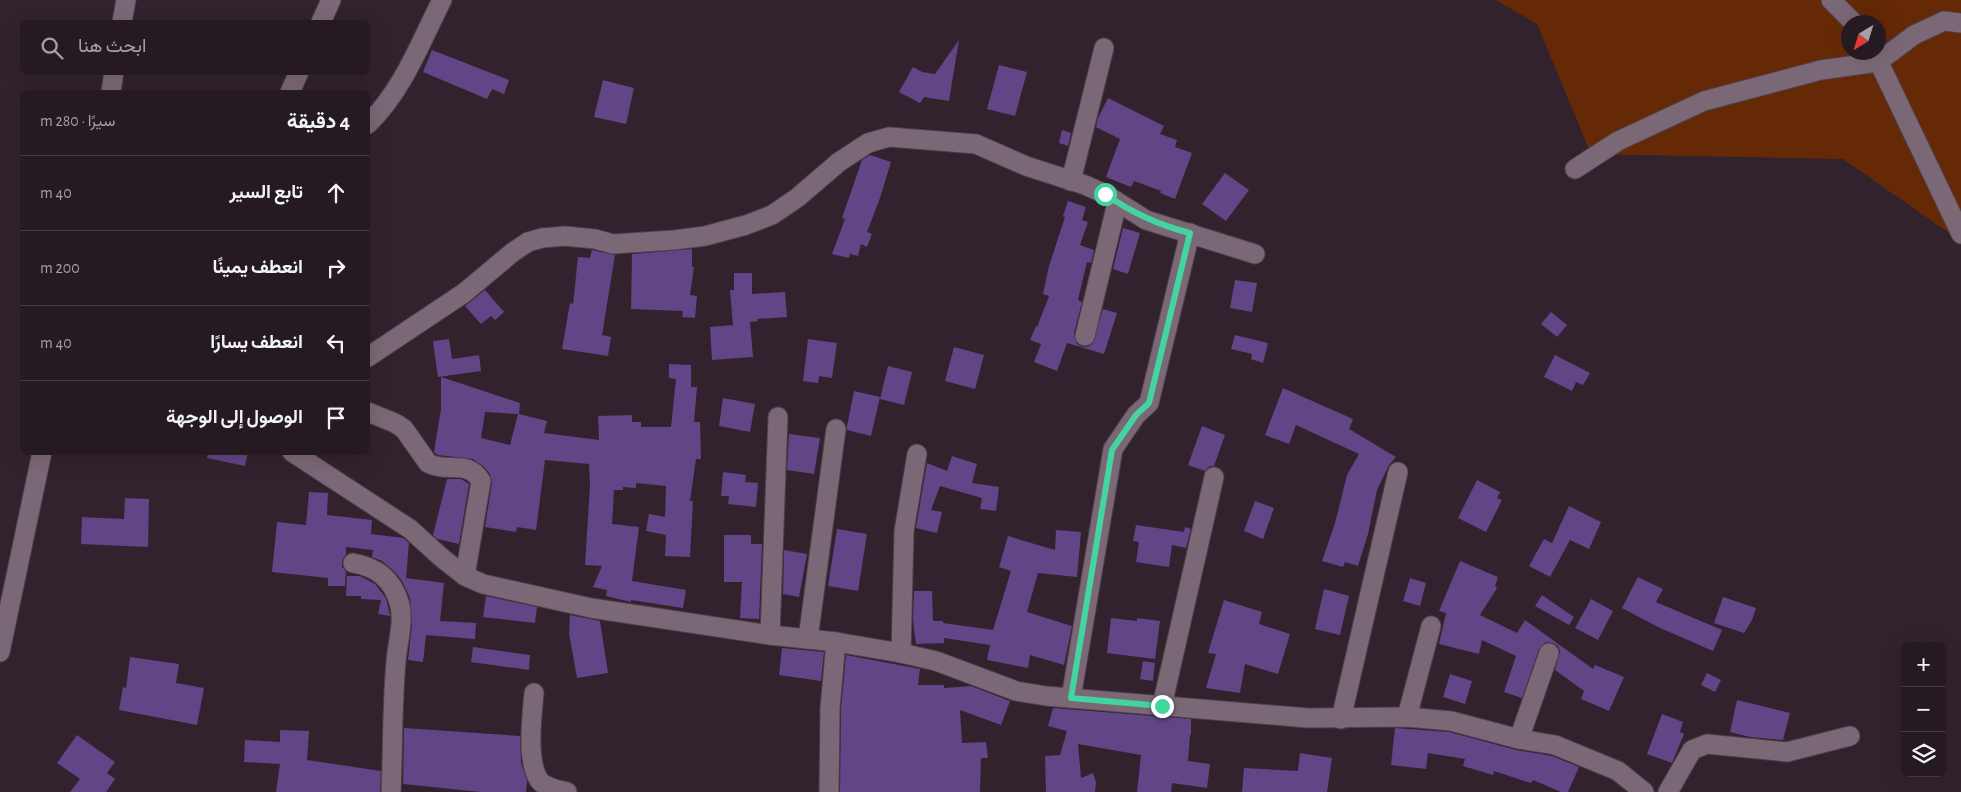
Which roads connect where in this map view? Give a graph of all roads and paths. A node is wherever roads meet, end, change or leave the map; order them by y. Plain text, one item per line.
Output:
1 (126, 0) edge
2 (331, 0) edge
3 (442, 0) edge
4 (1830, 0) edge
5 (1845, 15) edge
6 (122, 20) edge
7 (322, 20) edge
8 (1961, 23) edge
9 (1104, 48) dead end
10 (1886, 51) edge
11 (1863, 60) edge
12 (1877, 60) edge
13 (114, 75) edge
14 (297, 75) edge
15 (111, 90) edge
16 (291, 90) edge
17 (370, 122) edge
18 (1575, 169) dead end
19 (1070, 181) junction
20 (1117, 203) junction
21 (1190, 233) junction
22 (1961, 234) edge
23 (1255, 254) dead end
24 (1085, 336) dead end
25 (370, 357) edge
26 (370, 413) edge
27 (778, 417) dead end
28 (836, 429) dead end
29 (917, 454) dead end
30 (41, 455) edge
31 (297, 455) edge
32 (1398, 472) dead end
33 (1214, 477) dead end
34 (353, 563) dead end
35 (465, 576) junction
36 (3, 619) edge
37 (1431, 626) dead end
38 (770, 636) junction
39 (808, 639) junction
40 (836, 642) junction
41 (0, 652) edge
42 (901, 653) junction
43 (1549, 653) dead end
44 (534, 693) dead end
45 (1071, 698) junction
46 (1162, 706) junction
47 (1407, 717) junction
48 (1341, 719) junction
49 (1850, 736) dead end
50 (1519, 739) junction
51 (391, 792) edge
52 (568, 792) edge
53 (829, 792) edge
54 (1644, 792) edge
55 (1668, 792) edge

1 - 6 street
2 - 7 street
3 - 17 street
4 - 5 street
8 - 10 street
9 - 19 street
11 - 18 street
12 - 22 street
13 - 15 street
14 - 16 street
19 - 20 street
19 - 25 street
20 - 21 street
20 - 24 street
21 - 23 street
21 - 45 street
26 - 35 street
27 - 38 street
28 - 39 street
29 - 42 street
30 - 36 street
31 - 35 street
32 - 48 street
33 - 46 street
34 - 51 street
35 - 38 street
36 - 41 street
37 - 47 street
38 - 39 street
39 - 40 street
40 - 42 street
40 - 53 street
42 - 45 street
43 - 50 street
44 - 52 street
45 - 46 street
46 - 48 street
47 - 48 street
47 - 50 street
49 - 55 street
50 - 54 street

